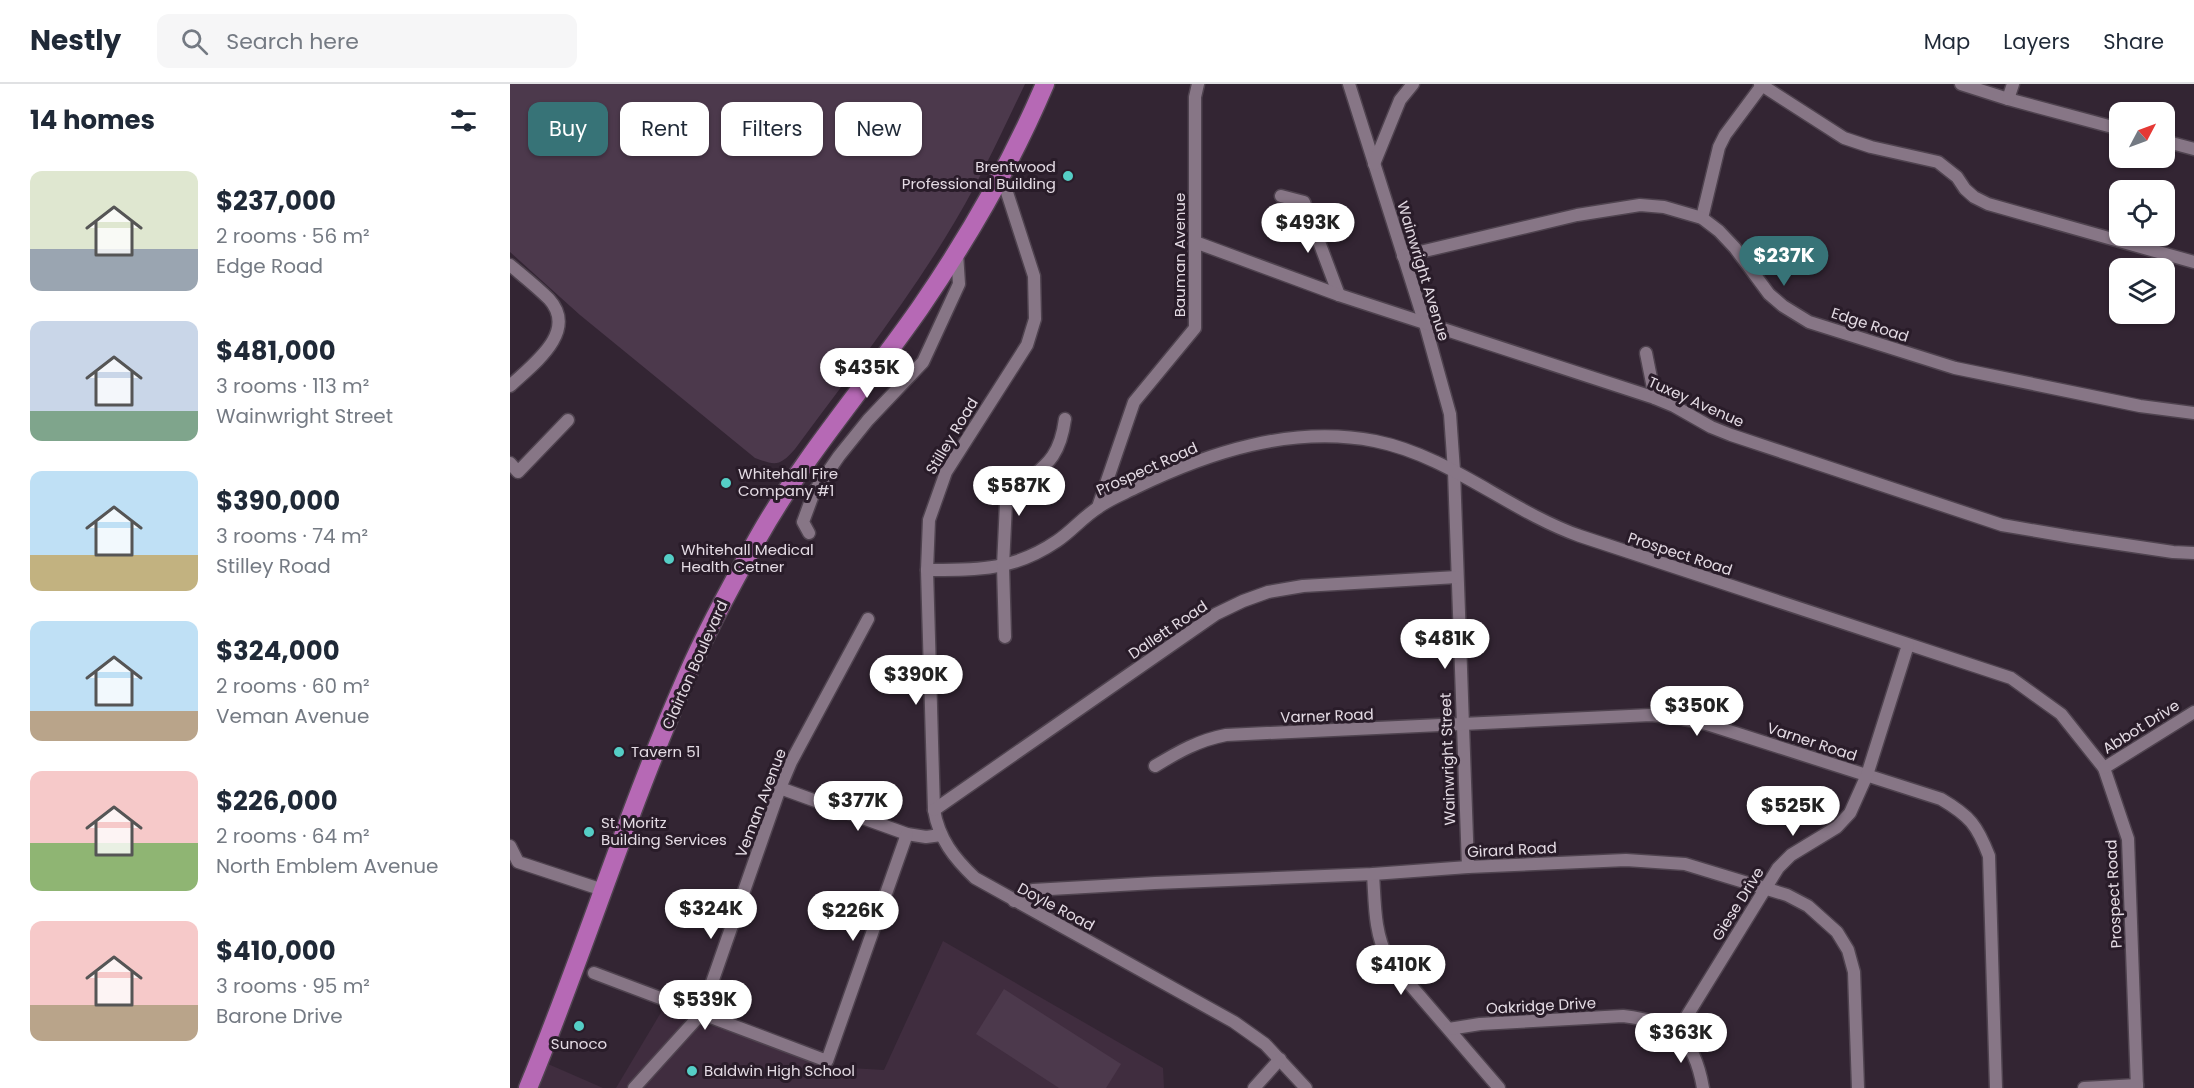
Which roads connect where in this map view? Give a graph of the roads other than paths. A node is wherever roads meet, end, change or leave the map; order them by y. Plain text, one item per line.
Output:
1 (1045, 84) edge
2 (1198, 84) edge
3 (1349, 84) edge
4 (1413, 84) edge
5 (1960, 84) edge
6 (2013, 84) edge
7 (1762, 85) edge
8 (2008, 99) junction
9 (2109, 126) edge
10 (2175, 144) edge
11 (2194, 149) edge
12 (1374, 164) junction
13 (1001, 174) junction
14 (1281, 196) dead end
15 (1702, 218) junction
16 (1195, 242) junction
17 (956, 252) junction
18 (1403, 256) junction
19 (2194, 262) edge
20 (510, 265) edge
21 (1340, 295) junction
22 (1425, 324) junction
23 (1646, 353) dead end
24 (510, 386) edge
25 (1655, 399) junction
26 (2194, 413) edge
27 (1065, 419) dead end
28 (568, 420) dead end
29 (514, 467) edge
30 (1454, 471) junction
31 (1098, 507) junction
32 (809, 533) dead end
33 (2194, 553) edge
34 (1002, 566) junction
35 (927, 570) junction
36 (1457, 577) junction
37 (868, 619) dead end
38 (1005, 637) dead end
39 (1908, 645) junction
40 (2194, 712) edge
41 (1462, 725) junction
42 (1155, 766) dead end
43 (2104, 768) junction
44 (1867, 775) junction
45 (780, 788) junction
46 (934, 810) junction
47 (907, 834) junction
48 (941, 835) junction
49 (510, 846) edge
50 (514, 863) edge
51 (1468, 867) junction
52 (1373, 874) junction
53 (1765, 887) junction
54 (603, 890) junction
55 (1014, 901) junction
56 (594, 974) dead end
57 (700, 1014) junction
58 (1449, 1029) junction
59 (1677, 1032) junction
60 (1280, 1059) junction
61 (532, 1086) edge
62 (2137, 1087) edge
63 (634, 1088) edge
64 (1254, 1088) edge
65 (1306, 1088) edge
66 (1499, 1088) edge
67 (1703, 1088) edge
68 (1858, 1088) edge
69 (1996, 1088) edge
70 (2084, 1088) edge

1 - 13 highway, Clairton Boulevard
2 - 16 street, Bauman Avenue
3 - 12 street, Wainwright Avenue
4 - 12 street
5 - 8 street
6 - 8 street
7 - 15 street
7 - 19 street
8 - 9 street
10 - 11 street
12 - 18 street, Wainwright Avenue
13 - 17 highway, Clairton Boulevard
13 - 35 street, Stilley Road
14 - 21 street
15 - 18 street, Edge Road
15 - 26 street, Edge Road
16 - 21 street, Tuxey Avenue
16 - 31 street, Bauman Avenue
17 - 32 street
17 - 54 highway, Clairton Boulevard
18 - 22 street, Wainwright Avenue
20 - 24 street
21 - 22 street, Tuxey Avenue
22 - 25 street, Tuxey Avenue
22 - 30 street, Wainwright Avenue
23 - 25 street
25 - 33 street, Tuxey Avenue
27 - 34 street
28 - 29 street
30 - 31 street, Prospect Road
30 - 36 street, Wainwright Street
30 - 39 street, Prospect Road
31 - 34 street, Prospect Road
34 - 35 street, Prospect Road
34 - 38 street
35 - 46 street, Stilley Road
36 - 41 street, Wainwright Street
36 - 46 street, Dallett Road
37 - 45 street, Veman Avenue
39 - 43 street, Prospect Road
39 - 44 street, Giese Drive
40 - 43 street, Abbot Drive
41 - 42 street, Varner Road
41 - 44 street, Varner Road
41 - 51 street, Wainwright Street
43 - 62 street, Prospect Road
44 - 53 street, Giese Drive
44 - 69 street, Varner Road
45 - 47 street
45 - 57 street, Veman Avenue
46 - 48 street, Stilley Road
47 - 48 street
47 - 57 street
48 - 55 street, Doyle Road
49 - 50 street
50 - 54 street
51 - 52 street, Girard Road
51 - 53 street, Girard Road
52 - 55 street, Girard Road
52 - 58 street
53 - 59 street, Giese Drive
53 - 68 street, Girard Road
54 - 61 highway, Clairton Boulevard
55 - 60 street, Doyle Road
56 - 57 street
57 - 63 street, Veman Avenue
58 - 59 street, Oakridge Drive
58 - 66 street
59 - 67 street
60 - 64 street
60 - 65 street, Doyle Road
62 - 70 street

